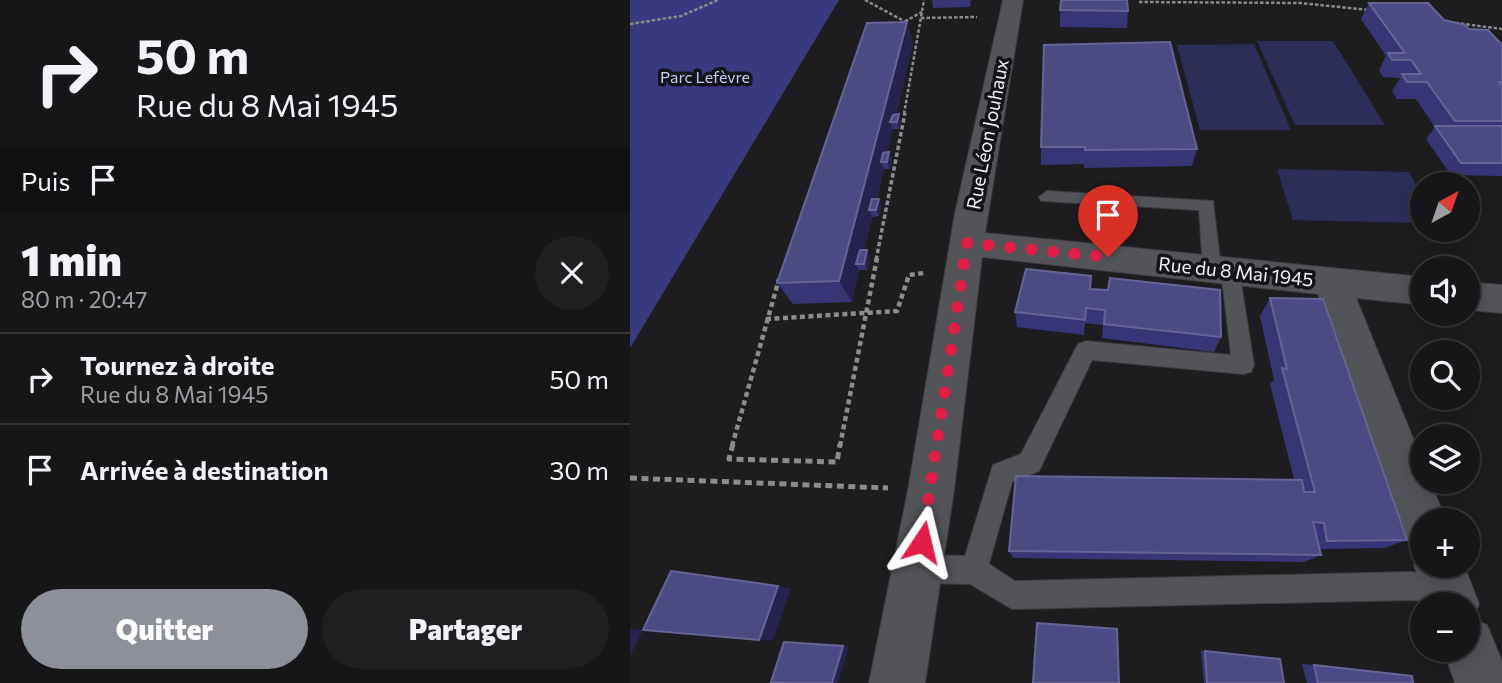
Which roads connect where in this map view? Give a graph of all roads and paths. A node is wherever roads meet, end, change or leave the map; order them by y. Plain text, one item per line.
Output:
1 (718, 0) edge
2 (864, 0) edge
3 (924, 0) edge
4 (1013, 0) edge
5 (1368, 0) edge
6 (1139, 2) dead end
7 (922, 12) junction
8 (984, 16) dead end
9 (920, 18) junction
10 (905, 21) junction
11 (1443, 21) edge
12 (630, 24) edge
13 (893, 28) edge
14 (1502, 29) edge
15 (907, 34) edge
16 (920, 34) junction
17 (1047, 197) dead end
18 (965, 256) junction
19 (783, 267) edge
20 (1221, 269) junction
21 (1332, 282) junction
22 (1410, 290) edge
23 (1480, 297) edge
24 (1502, 299) edge
25 (865, 316) junction
26 (766, 320) junction
27 (630, 478) edge
28 (931, 490) junction
29 (1417, 508) edge
30 (917, 569) junction
31 (974, 570) junction
32 (1446, 586) edge
33 (1475, 662) edge
34 (897, 683) edge
35 (1483, 683) edge

1 - 12 path
2 - 10 path
3 - 7 path
4 - 18 street, Rue Léon Jouhaux
5 - 6 path
7 - 9 path
7 - 10 path
8 - 9 path
9 - 16 path
10 - 13 path
11 - 14 path
15 - 16 path
16 - 25 path
17 - 20 lane
18 - 20 street, Rue du 8 Mai 1945
18 - 25 path
18 - 28 street, Rue Léon Jouhaux
19 - 26 path
20 - 21 street, Rue du 8 Mai 1945
20 - 31 lane
21 - 22 street, Rue du 8 Mai 1945
21 - 29 street
23 - 24 street
25 - 26 path
25 - 26 path
27 - 28 path
28 - 30 street, Rue Léon Jouhaux
30 - 31 lane
30 - 34 street, Rue Léon Jouhaux
31 - 32 lane
33 - 35 street

